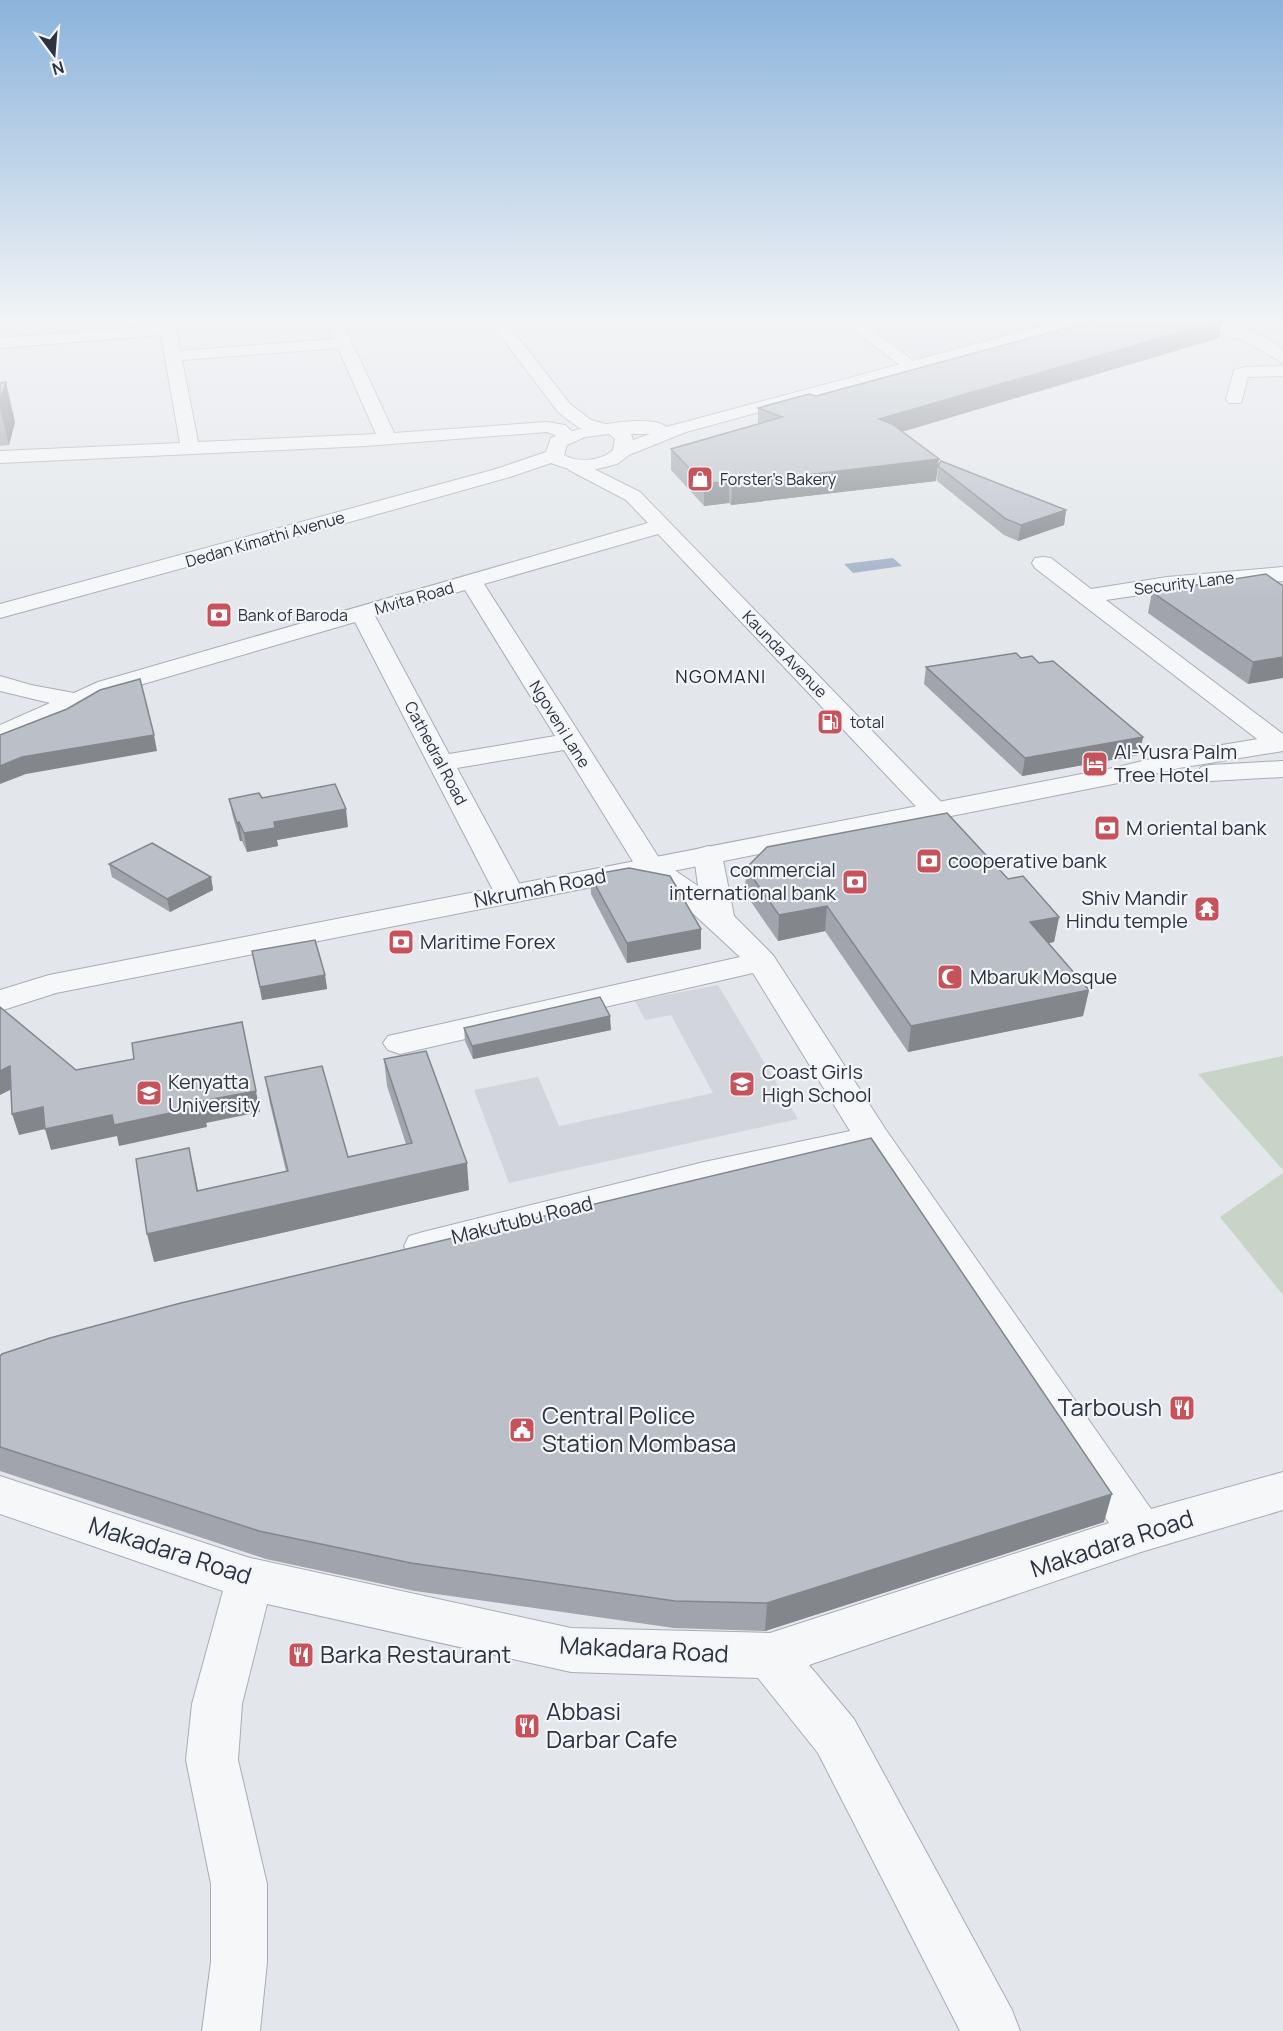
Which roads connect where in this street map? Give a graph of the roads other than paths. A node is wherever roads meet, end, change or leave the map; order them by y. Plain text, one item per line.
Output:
1 (183, 414) edge
2 (376, 414) edge
3 (564, 414) edge
4 (572, 414) edge
5 (733, 414) edge
6 (680, 428) junction
7 (608, 429) junction
8 (387, 438) junction
9 (190, 449) junction
10 (566, 449) junction
11 (620, 453) junction
12 (0, 457) edge
13 (633, 496) junction
14 (662, 526) junction
15 (1042, 563) dead end
16 (1283, 574) edge
17 (471, 581) junction
18 (1086, 596) junction
19 (26, 604) junction
20 (0, 611) edge
21 (362, 613) junction
22 (0, 621) edge
23 (0, 683) edge
24 (74, 700) junction
25 (0, 735) edge
26 (571, 741) junction
27 (1282, 752) edge
28 (441, 763) junction
29 (936, 811) junction
30 (708, 855) junction
31 (650, 867) junction
32 (510, 894) junction
33 (719, 919) junction
34 (762, 962) junction
35 (0, 1001) edge
36 (400, 1043) dead end
37 (873, 1139) junction
38 (394, 1253) edge
39 (1283, 1491) edge
40 (0, 1495) edge
41 (1142, 1532) junction
42 (250, 1578) junction
43 (770, 1656) junction
44 (231, 2031) edge
45 (991, 2031) edge

1 - 9 street
2 - 8 street
3 - 10 street
4 - 7 street
5 - 6 street
6 - 7 street
6 - 11 street
7 - 10 street
7 - 11 street
8 - 9 street
8 - 10 street
9 - 12 street
10 - 11 street
10 - 13 street
10 - 19 street, Dedan Kimathi Avenue
11 - 13 street
13 - 14 street, Kaunda Avenue
14 - 17 street, Mvita Road
14 - 29 street, Kaunda Avenue
15 - 18 street
16 - 18 street, Security Lane
17 - 21 street, Mvita Road
17 - 26 street, Ngoveni Lane
18 - 27 street
19 - 20 street, Dedan Kimathi Avenue
19 - 22 street
21 - 24 street, Mvita Road
21 - 28 street, Cathedral Road
23 - 24 street
24 - 25 street, Mvita Road
26 - 28 street
26 - 31 street, Ngoveni Lane
27 - 29 street, Nkrumah Road
28 - 32 street, Cathedral Road
29 - 30 street, Nkrumah Road
30 - 31 street, Nkrumah Road
30 - 33 street
31 - 32 street, Nkrumah Road
31 - 33 street
32 - 35 street, Nkrumah Road
33 - 34 street
34 - 36 street
34 - 37 street
37 - 38 street, Makutubu Road
37 - 41 street
39 - 41 street, Makadara Road
40 - 42 street, Makadara Road
41 - 43 street, Makadara Road
42 - 43 street, Makadara Road
42 - 44 street
43 - 45 street

